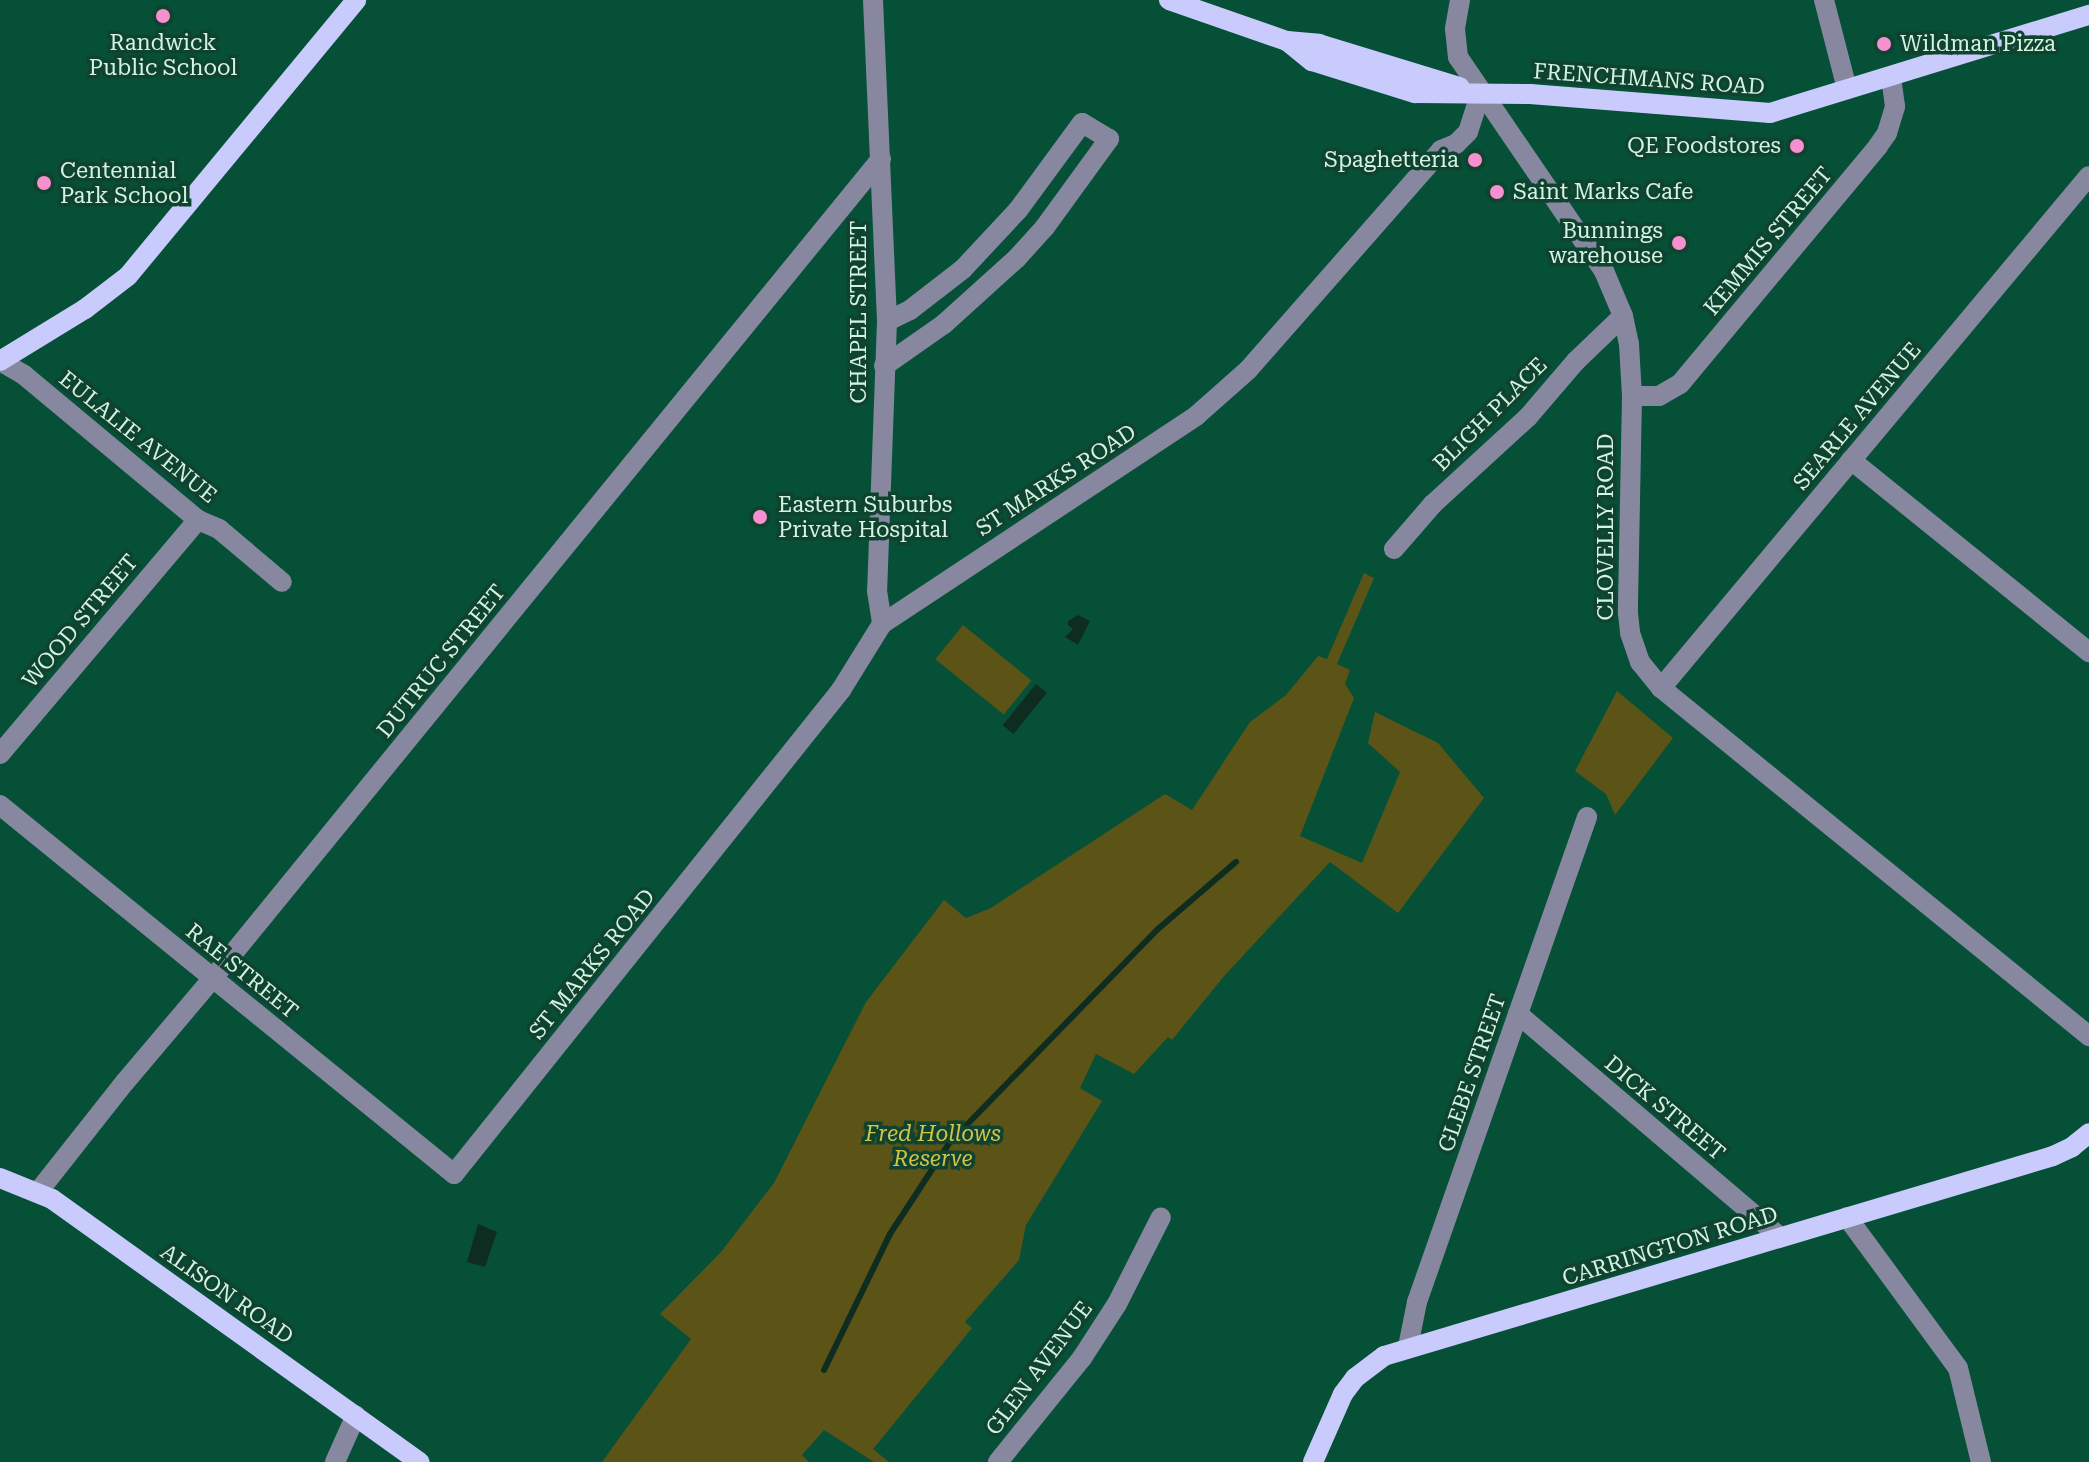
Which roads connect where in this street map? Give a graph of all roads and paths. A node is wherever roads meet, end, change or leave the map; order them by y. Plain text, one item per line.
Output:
1 (356, 0) edge
2 (873, 0) edge
3 (1169, 0) edge
4 (1460, 0) edge
5 (1824, 0) edge
6 (2089, 15) edge
7 (1891, 76) junction
8 (1847, 89) junction
9 (1480, 94) junction
10 (881, 159) junction
11 (2089, 176) edge
12 (1623, 316) junction
13 (887, 321) junction
14 (0, 361) edge
15 (884, 366) junction
16 (1632, 396) junction
17 (1851, 460) junction
18 (198, 520) junction
19 (1394, 549) dead end
20 (282, 582) dead end
21 (882, 624) junction
22 (2089, 652) edge
23 (1661, 688) junction
24 (0, 754) edge
25 (0, 805) edge
26 (1587, 817) dead end
27 (213, 978) junction
28 (1518, 1014) junction
29 (2089, 1036) edge
30 (2089, 1133) edge
31 (454, 1174) joint
32 (0, 1178) edge
33 (38, 1192) junction
34 (1161, 1217) dead end
35 (1847, 1217) junction
36 (1781, 1238) junction
37 (1408, 1347) junction
38 (356, 1415) junction
39 (335, 1462) edge
40 (420, 1462) edge
41 (998, 1462) edge
42 (1313, 1462) edge
43 (1981, 1462) edge

1 - 14 main road
2 - 10 street, CHAPEL STREET
3 - 9 main road, FRENCHMANS ROAD
4 - 9 street, CLOVELLY ROAD
5 - 8 street
6 - 7 main road, FRENCHMANS ROAD
7 - 8 main road, FRENCHMANS ROAD
7 - 16 street, KEMMIS STREET
8 - 9 main road, FRENCHMANS ROAD
9 - 12 street, CLOVELLY ROAD
9 - 21 street, ST MARKS ROAD
10 - 13 street, CHAPEL STREET
10 - 27 street, DUTRUC STREET
11 - 17 street, SEARLE AVENUE
12 - 16 street, CLOVELLY ROAD
12 - 19 street, BLIGH PLACE
13 - 15 street, CHAPEL STREET
13 - 15 street
14 - 18 street, EULALIE AVENUE
15 - 21 street, CHAPEL STREET
16 - 23 street, CLOVELLY ROAD
17 - 22 street
17 - 23 street, SEARLE AVENUE
18 - 20 street, EULALIE AVENUE
18 - 24 street, WOOD STREET
21 - 31 street, ST MARKS ROAD
23 - 29 street, CLOVELLY ROAD
25 - 27 street, RAE STREET
26 - 28 street, GLEBE STREET
27 - 31 street, RAE STREET
27 - 33 street, DUTRUC STREET
28 - 36 street, DICK STREET
28 - 37 street, GLEBE STREET
30 - 35 main road, CARRINGTON ROAD
32 - 33 main road, ALISON ROAD
33 - 38 main road, ALISON ROAD
34 - 41 street, GLEN AVENUE
35 - 36 main road, CARRINGTON ROAD
35 - 43 street
36 - 37 main road, CARRINGTON ROAD
37 - 42 main road, CARRINGTON ROAD
38 - 39 street
38 - 40 main road, ALISON ROAD

